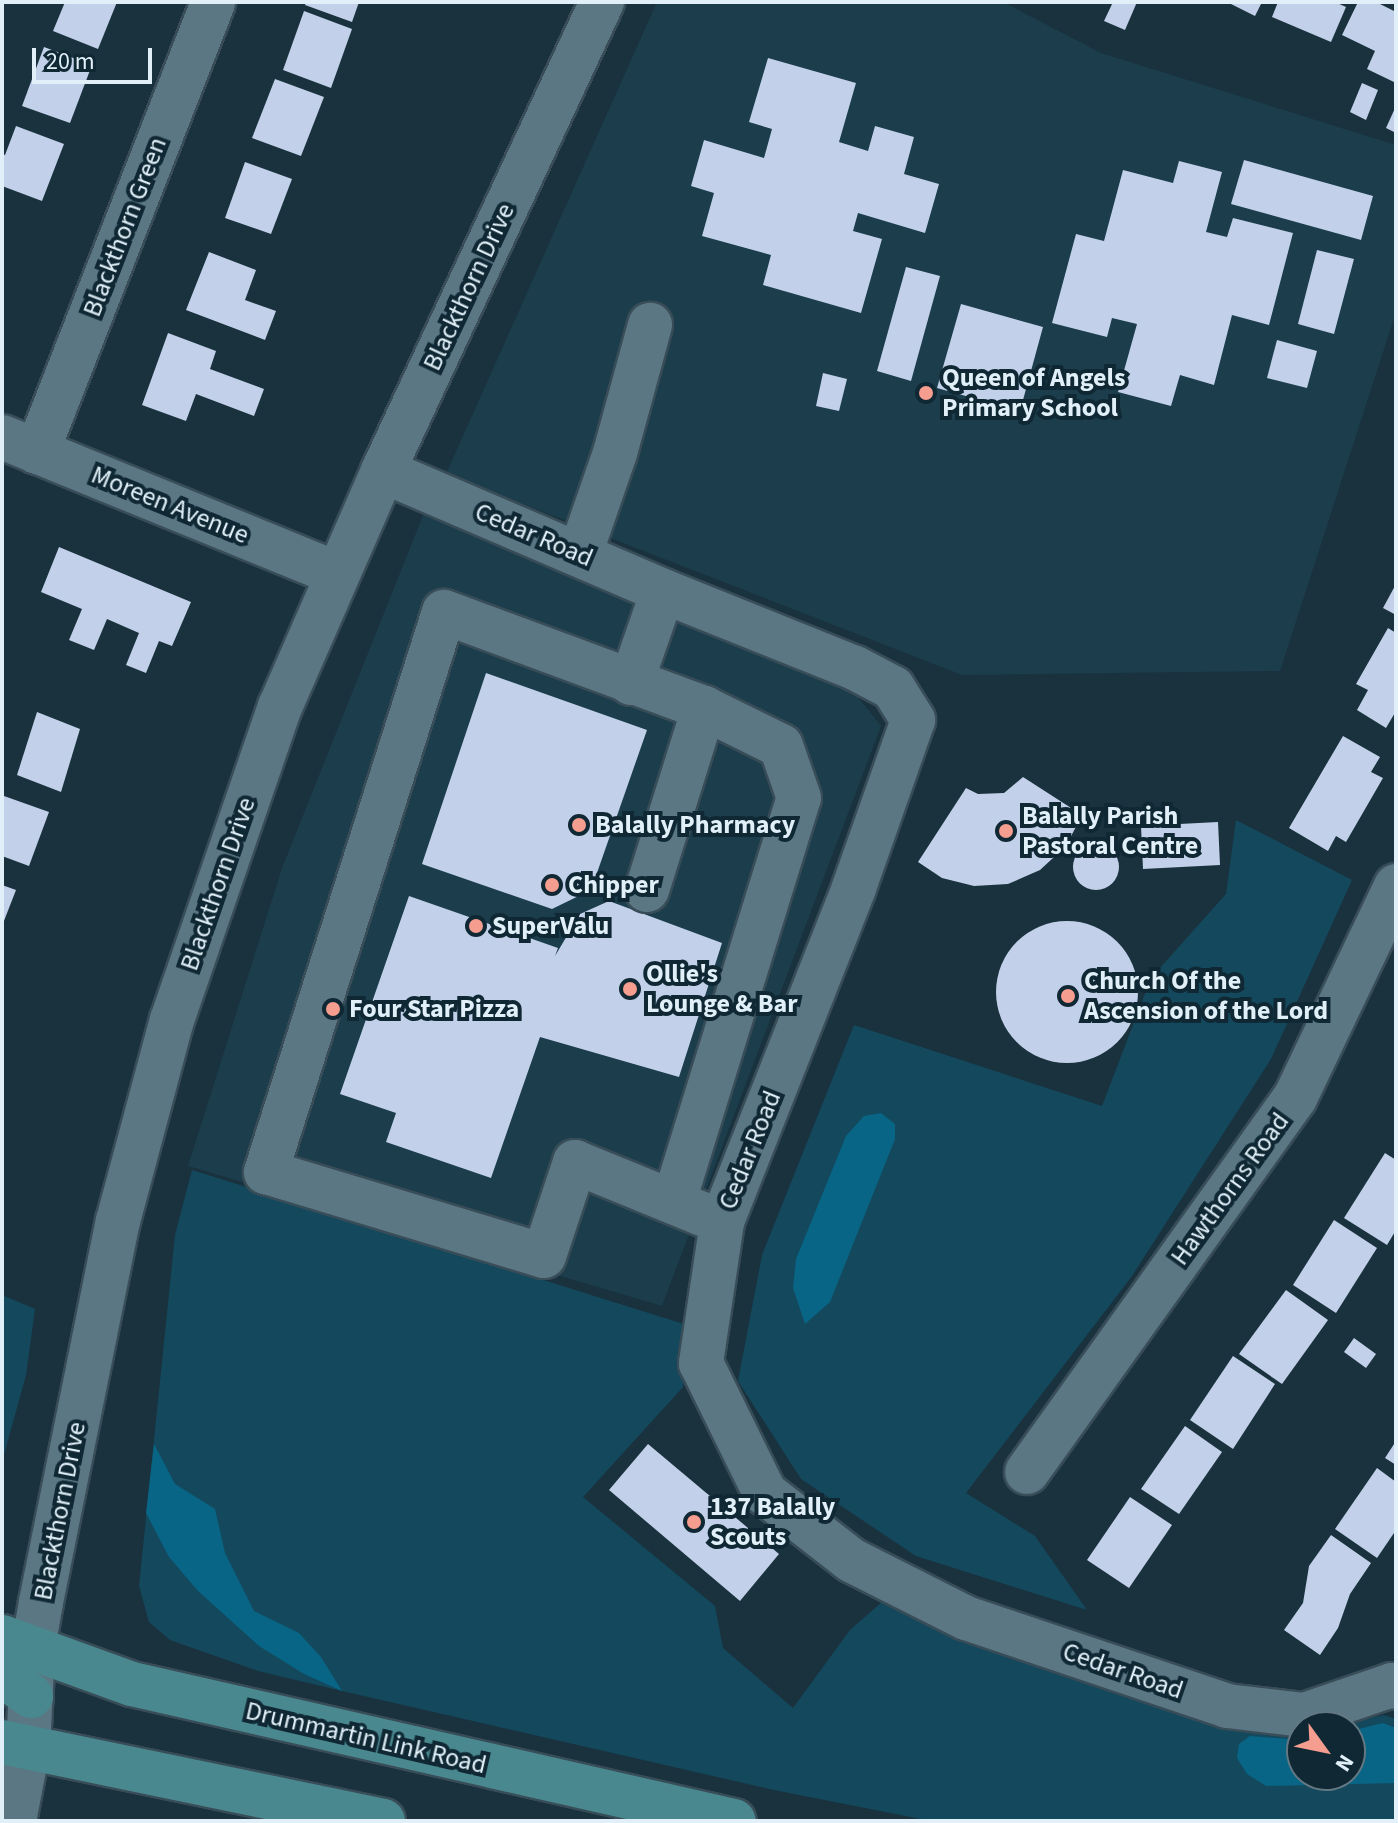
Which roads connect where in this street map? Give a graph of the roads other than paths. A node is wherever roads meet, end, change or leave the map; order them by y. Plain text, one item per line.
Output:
1 (213, 2) edge
2 (602, 2) edge
3 (650, 325) dead end
4 (20, 444) edge
5 (383, 471) junction
6 (580, 554) junction
7 (337, 574) junction
8 (663, 591) junction
9 (631, 683) junction
10 (704, 708) junction
11 (1396, 886) edge
12 (647, 890) dead end
13 (674, 1201) junction
14 (722, 1222) junction
15 (1027, 1472) dead end
16 (17, 1664) edge
17 (1395, 1684) edge
18 (15, 1745) edge
19 (14, 1821) edge
20 (383, 1821) edge
21 (734, 1821) edge

1 - 4 street, Blackthorn Green
2 - 5 street, Blackthorn Drive
3 - 6 street
4 - 7 street, Moreen Avenue
5 - 6 street, Cedar Road
5 - 7 street, Blackthorn Drive
6 - 8 street, Cedar Road
7 - 16 street, Blackthorn Drive
8 - 9 street
8 - 14 street, Cedar Road
9 - 10 street
9 - 13 street
10 - 12 street
10 - 13 street
11 - 15 street, Hawthorns Road
13 - 14 street
14 - 17 street, Cedar Road
16 - 18 street, Blackthorn Drive
16 - 21 main road, Drummartin Link Road
18 - 19 street, Blackthorn Drive
18 - 20 main road

